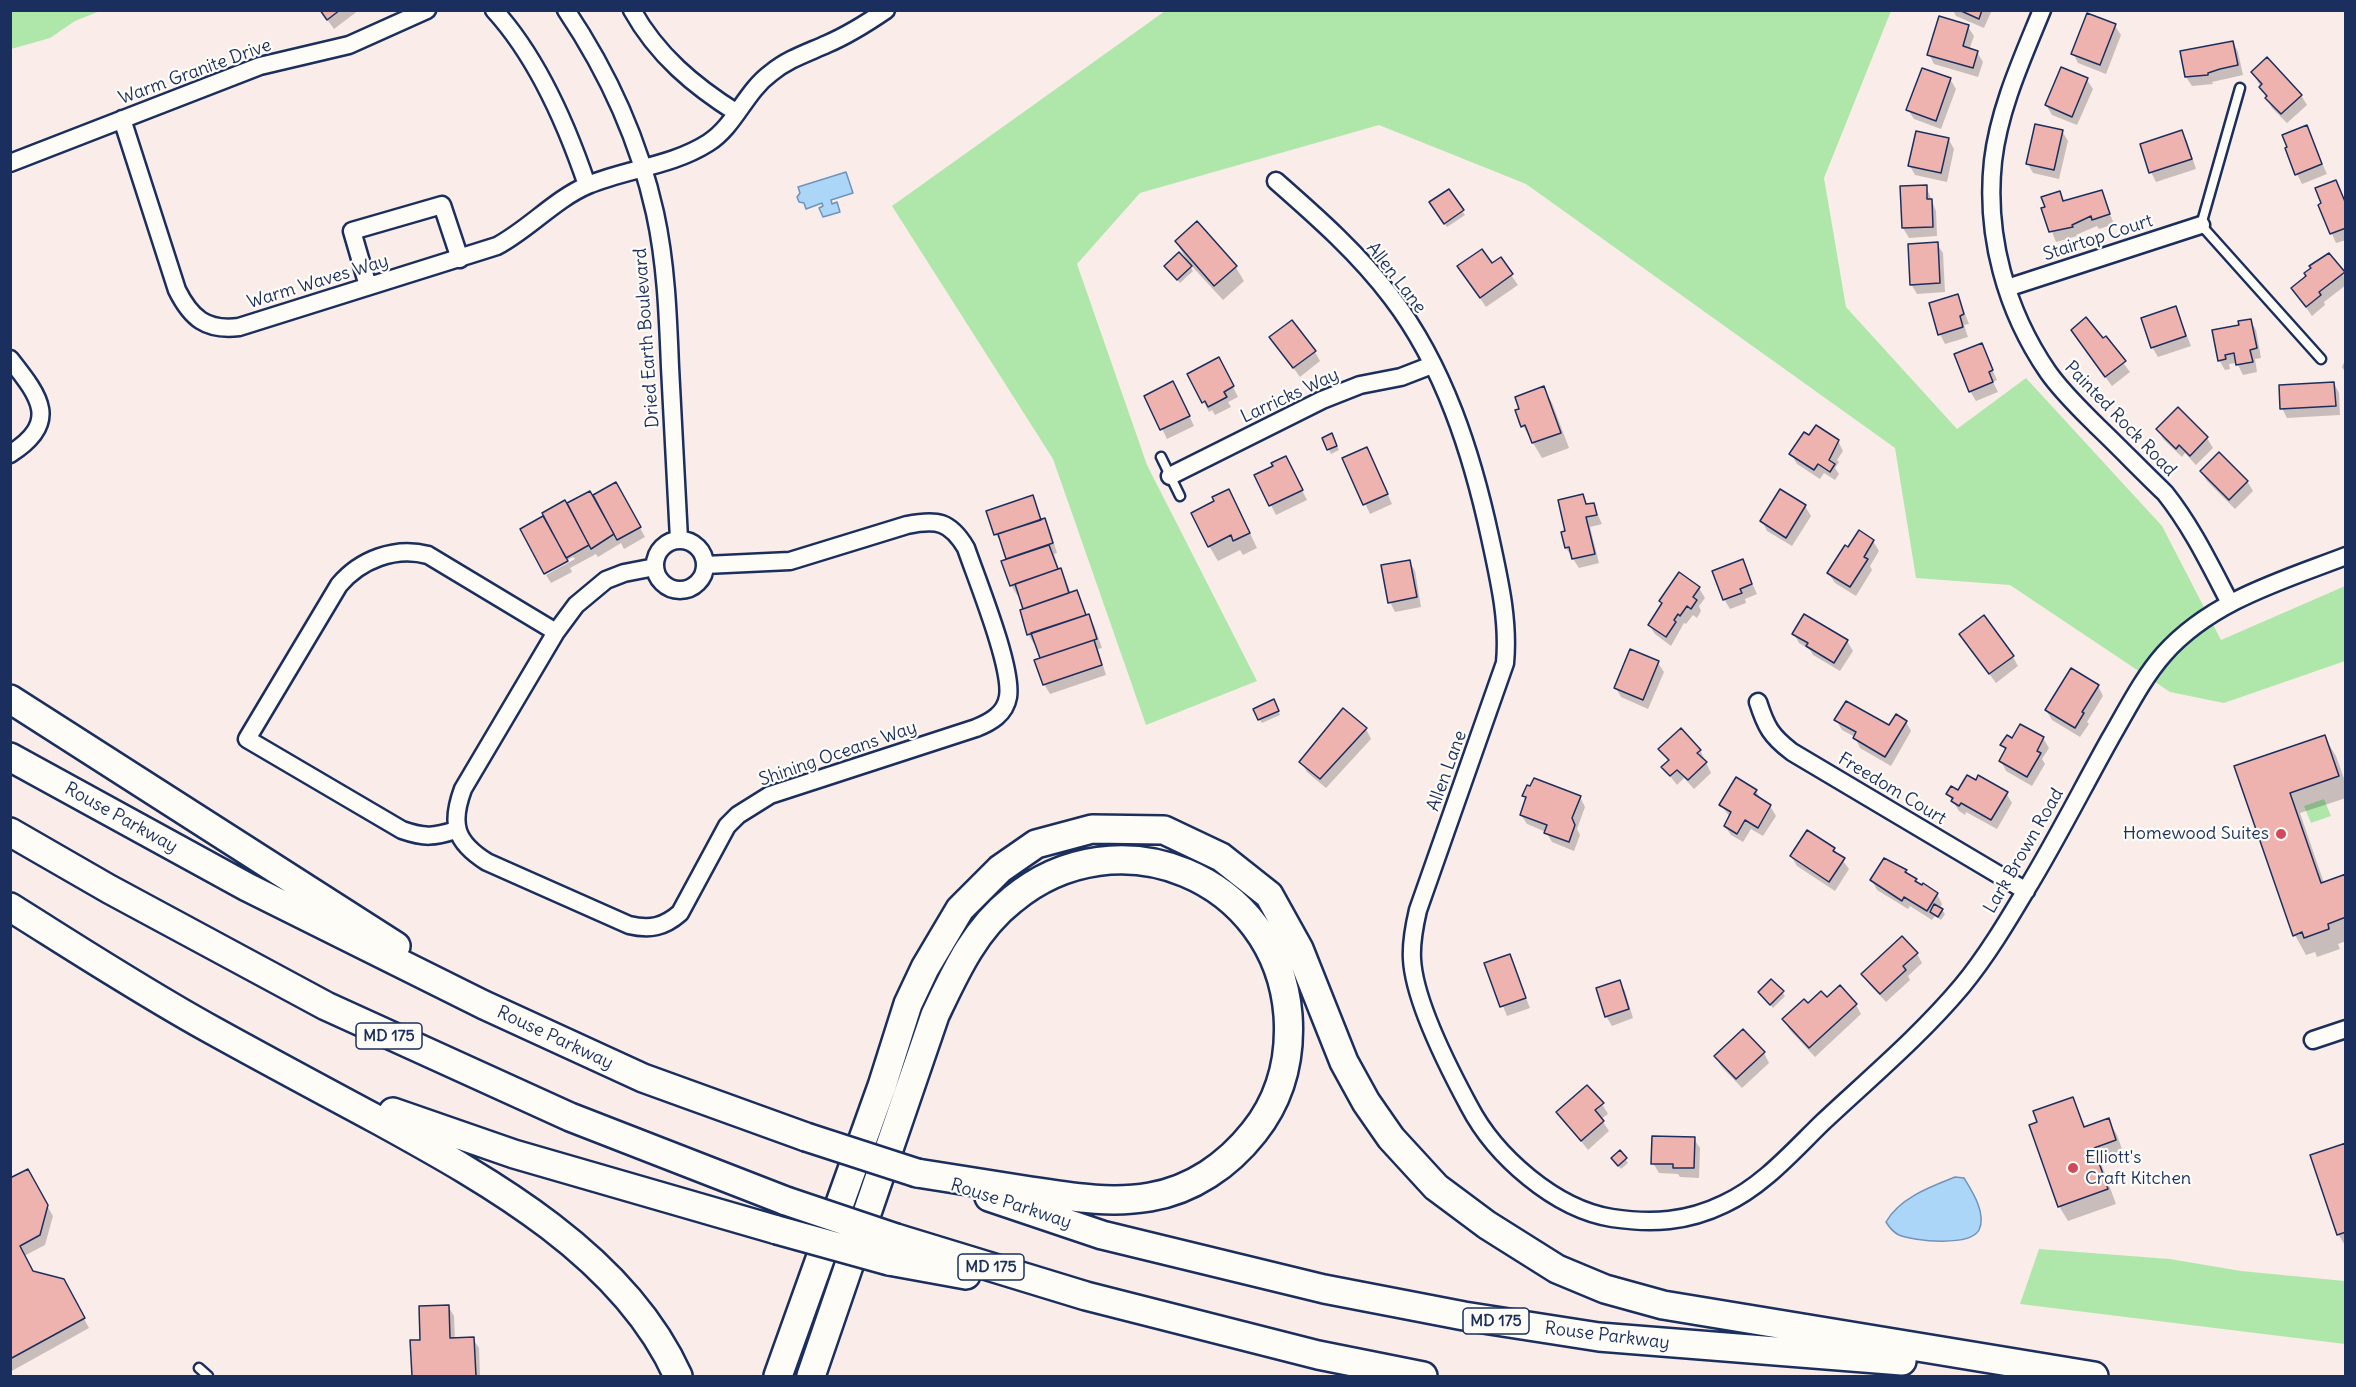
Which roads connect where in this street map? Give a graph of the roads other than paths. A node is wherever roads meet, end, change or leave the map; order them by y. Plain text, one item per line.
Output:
1 (427, 10) edge
2 (494, 10) edge
3 (566, 10) edge
4 (632, 10) edge
5 (886, 10) edge
6 (2042, 10) edge
7 (2240, 88) dead end
8 (737, 113) junction
9 (122, 119) junction
10 (10, 163) edge
11 (643, 169) junction
12 (1276, 181) dead end
13 (587, 185) junction
14 (2201, 225) junction
15 (460, 259) junction
16 (368, 286) junction
17 (2007, 288) junction
18 (10, 359) edge
19 (2321, 359) dead end
20 (1432, 365) junction
21 (10, 454) edge
22 (1161, 456) dead end
23 (1170, 476) junction
24 (1180, 496) dead end
25 (679, 539) junction
26 (2346, 556) edge
27 (705, 565) junction
28 (656, 567) junction
29 (2230, 603) junction
30 (556, 632) junction
31 (10, 699) edge
32 (1758, 702) dead end
33 (10, 757) edge
34 (456, 830) junction
35 (10, 832) edge
36 (2026, 891) junction
37 (10, 907) edge
38 (484, 1005) junction
39 (2346, 1029) edge
40 (2313, 1040) dead end
41 (272, 1062) junction
42 (917, 1173) junction
43 (1743, 1194) joint
44 (892, 1250) junction
45 (199, 1368) dead end
46 (208, 1377) edge
47 (678, 1377) edge
48 (778, 1377) edge
49 (811, 1377) edge
50 (1423, 1377) edge
51 (2093, 1377) edge

1 - 9 street, Warm Granite Drive
2 - 13 street
3 - 11 street, Dried Earth Boulevard
4 - 8 street
5 - 8 street, Warm Waves Way
6 - 17 street, Painted Rock Road
7 - 14 lane
8 - 11 street, Warm Waves Way
9 - 10 street, Warm Granite Drive
9 - 16 street, Warm Waves Way
11 - 13 street, Warm Waves Way
11 - 25 street, Dried Earth Boulevard
12 - 20 street, Allen Lane
13 - 15 street, Warm Waves Way
14 - 17 street, Stairtop Court
14 - 19 lane
15 - 16 street, Warm Waves Way
15 - 16 street
17 - 29 street, Painted Rock Road
18 - 21 street
20 - 23 street, Larricks Way
20 - 43 street, Allen Lane
22 - 23 lane
23 - 24 lane
25 - 27 street
25 - 28 street
26 - 29 street, Lark Brown Road
27 - 28 street
27 - 34 street, Shining Oceans Way
28 - 30 street
29 - 36 street, Lark Brown Road
30 - 34 street
30 - 34 street
31 - 38 main road
32 - 36 street, Freedom Court
33 - 38 main road, Rouse Parkway / MD 175
35 - 44 main road, MD 175, bridge
36 - 43 street, Lark Brown Road
37 - 41 main road
38 - 42 main road, Rouse Parkway / MD 175, bridge
39 - 40 street
41 - 44 main road, bridge
41 - 47 main road
42 - 49 main road
42 - 51 main road, Rouse Parkway / MD 175
44 - 50 main road, MD 175
45 - 46 lane
48 - 51 main road

